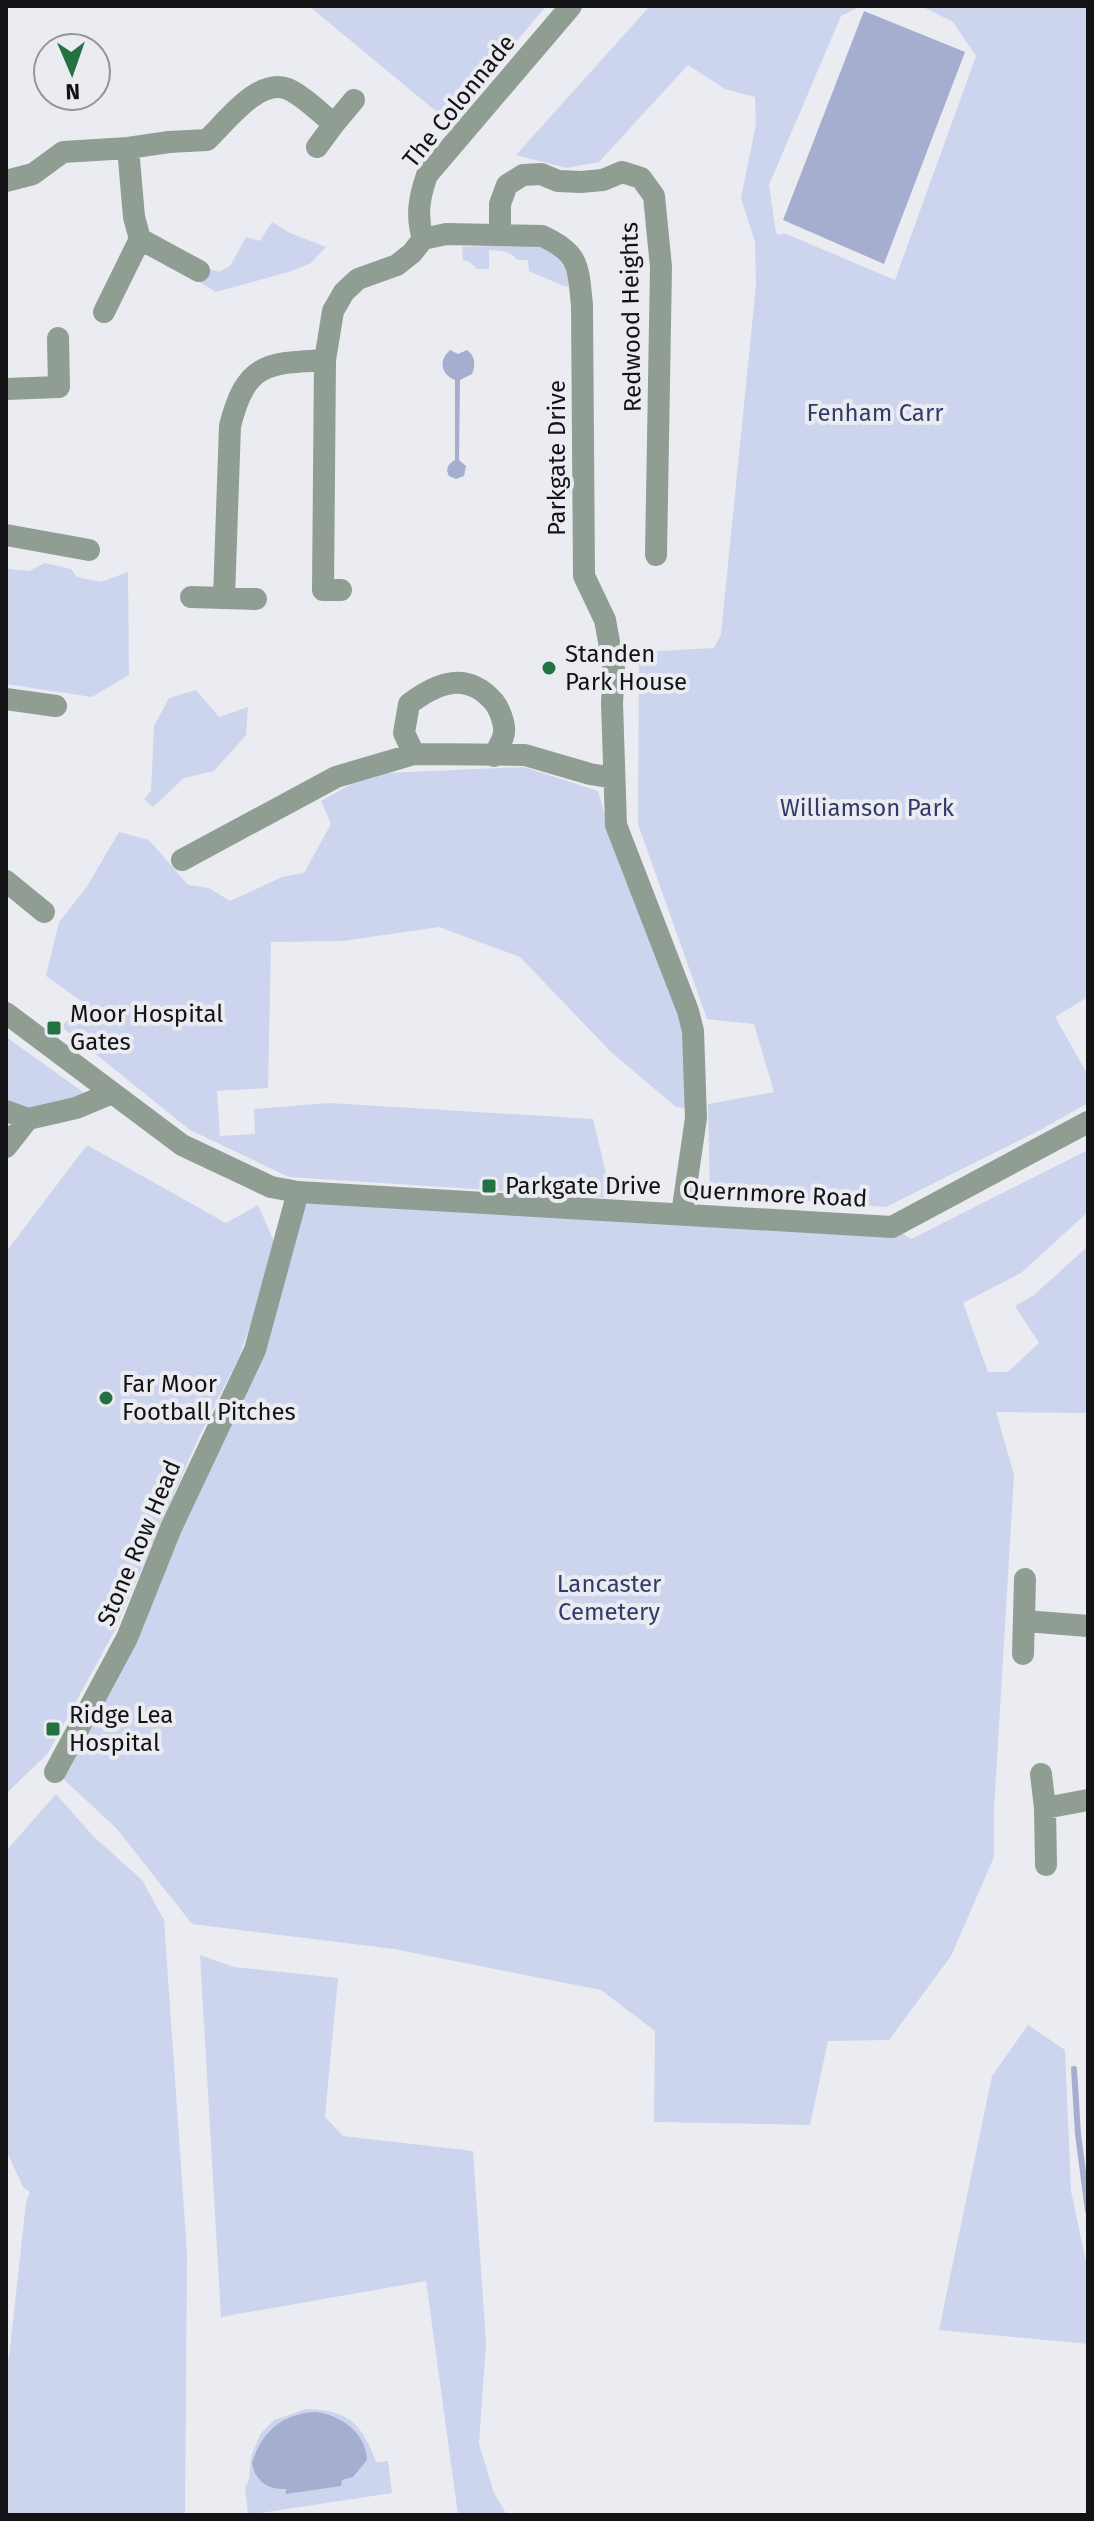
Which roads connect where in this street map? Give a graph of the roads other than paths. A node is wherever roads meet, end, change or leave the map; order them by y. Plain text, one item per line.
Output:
1 (571, 6) edge
2 (354, 100) dead end
3 (334, 124) junction
4 (317, 147) dead end
5 (128, 148) junction
6 (6, 181) edge
7 (500, 234) junction
8 (140, 239) junction
9 (423, 239) junction
10 (199, 271) dead end
11 (104, 312) dead end
12 (58, 338) dead end
13 (325, 360) junction
14 (6, 389) edge
15 (6, 535) edge
16 (89, 550) dead end
17 (656, 555) dead end
18 (341, 590) dead end
19 (191, 597) dead end
20 (224, 597) junction
21 (256, 599) dead end
22 (6, 699) edge
23 (56, 706) dead end
24 (414, 754) junction
25 (494, 756) junction
26 (614, 778) junction
27 (182, 860) dead end
28 (6, 881) edge
29 (44, 912) dead end
30 (6, 1013) edge
31 (112, 1093) junction
32 (6, 1111) edge
33 (28, 1119) junction
34 (1088, 1122) edge
35 (6, 1147) edge
36 (298, 1192) junction
37 (682, 1214) junction
38 (1025, 1579) dead end
39 (1025, 1621) junction
40 (1088, 1626) edge
41 (1023, 1654) dead end
42 (55, 1772) dead end
43 (1041, 1774) dead end
44 (1088, 1800) edge
45 (1045, 1808) junction
46 (1046, 1865) dead end

1 - 9 street, The Colonnade
2 - 3 street
3 - 4 street
3 - 5 street
5 - 6 street
5 - 8 street
7 - 9 street, Parkgate Drive
7 - 17 street, Redwood Heights
7 - 26 street, Parkgate Drive
8 - 10 street
8 - 11 street
9 - 13 street
12 - 14 street
13 - 18 street
13 - 20 street
15 - 16 street
19 - 20 street
20 - 21 street
22 - 23 street
24 - 25 street
24 - 25 street
24 - 27 street
25 - 26 street
26 - 37 street, Parkgate Drive
28 - 29 street
30 - 31 street, Quernmore Road
31 - 33 street
31 - 36 street, Quernmore Road
32 - 33 street
33 - 35 street
34 - 37 street, Quernmore Road
36 - 37 street, Quernmore Road
36 - 42 street, Stone Row Head
38 - 39 street
39 - 40 street
39 - 41 street
43 - 45 street
44 - 45 street
45 - 46 street

